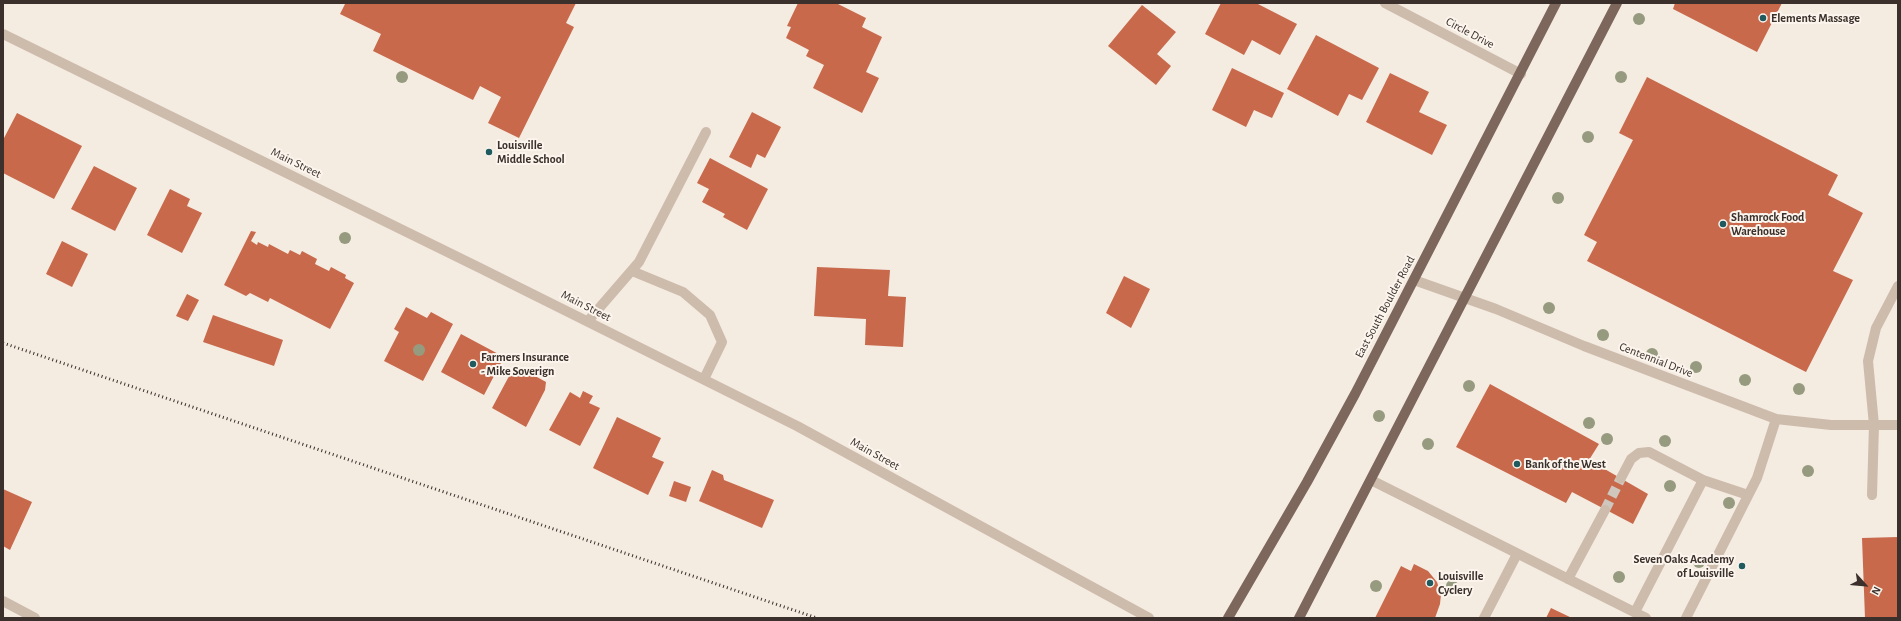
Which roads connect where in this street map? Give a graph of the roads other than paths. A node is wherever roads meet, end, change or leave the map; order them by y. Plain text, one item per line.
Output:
1 (1385, 3) edge
2 (1556, 3) edge
3 (1617, 3) edge
4 (3, 34) edge
5 (1521, 74) junction
6 (706, 132) dead end
7 (632, 271) junction
8 (1414, 280) junction
9 (1898, 286) edge
10 (1465, 298) junction
11 (588, 321) junction
12 (704, 379) junction
13 (1776, 419) junction
14 (1874, 425) junction
15 (1898, 425) edge
16 (1621, 478) tunnel mouth
17 (1371, 480) junction
18 (1704, 480) junction
19 (1748, 495) junction
20 (1872, 496) dead end
21 (1605, 510) tunnel mouth
22 (1517, 554) junction
23 (1568, 579) junction
24 (3, 601) edge
25 (1635, 612) junction
26 (34, 618) edge
27 (1150, 618) edge
28 (1228, 618) edge
29 (1299, 618) edge
30 (1484, 618) edge
31 (1646, 618) edge
32 (1686, 618) edge

1 - 5 street, Circle Drive
2 - 5 main road, East South Boulder Road
3 - 10 main road
4 - 11 street, Main Street
5 - 8 main road, East South Boulder Road
6 - 7 street
7 - 11 street
7 - 12 street
8 - 10 street, Centennial Drive
8 - 28 main road, East South Boulder Road
9 - 14 street
10 - 13 street, Centennial Drive
10 - 17 main road
11 - 12 street, Main Street
12 - 27 street, Main Street
13 - 14 street, Centennial Drive
13 - 19 street
14 - 15 street, Centennial Drive
14 - 20 street
16 - 18 street
17 - 22 street
17 - 29 main road
18 - 19 street
18 - 25 street
19 - 32 street
21 - 23 street
22 - 23 street
22 - 30 street
23 - 25 street
24 - 26 street
25 - 31 street

